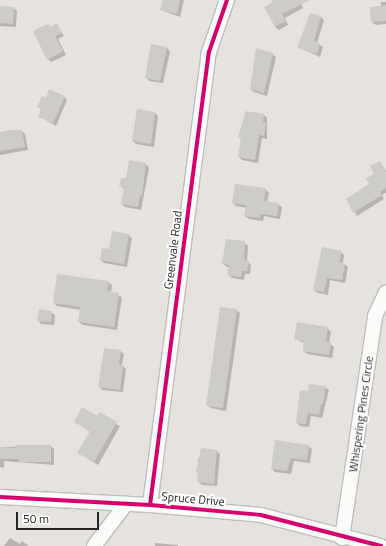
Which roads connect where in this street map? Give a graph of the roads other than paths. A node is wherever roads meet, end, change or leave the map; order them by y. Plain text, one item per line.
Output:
1 (227, 0) edge
2 (386, 292) edge
3 (0, 497) edge
4 (126, 504) junction
5 (150, 505) junction
6 (342, 538) junction
7 (94, 546) edge
8 (381, 546) edge

1 - 5 street, Greenvale Road
2 - 6 street, Whispering Pines Circle
3 - 4 street, Spruce Drive
4 - 5 street, Spruce Drive
4 - 7 street
5 - 6 street, Spruce Drive
6 - 8 street, Spruce Drive

